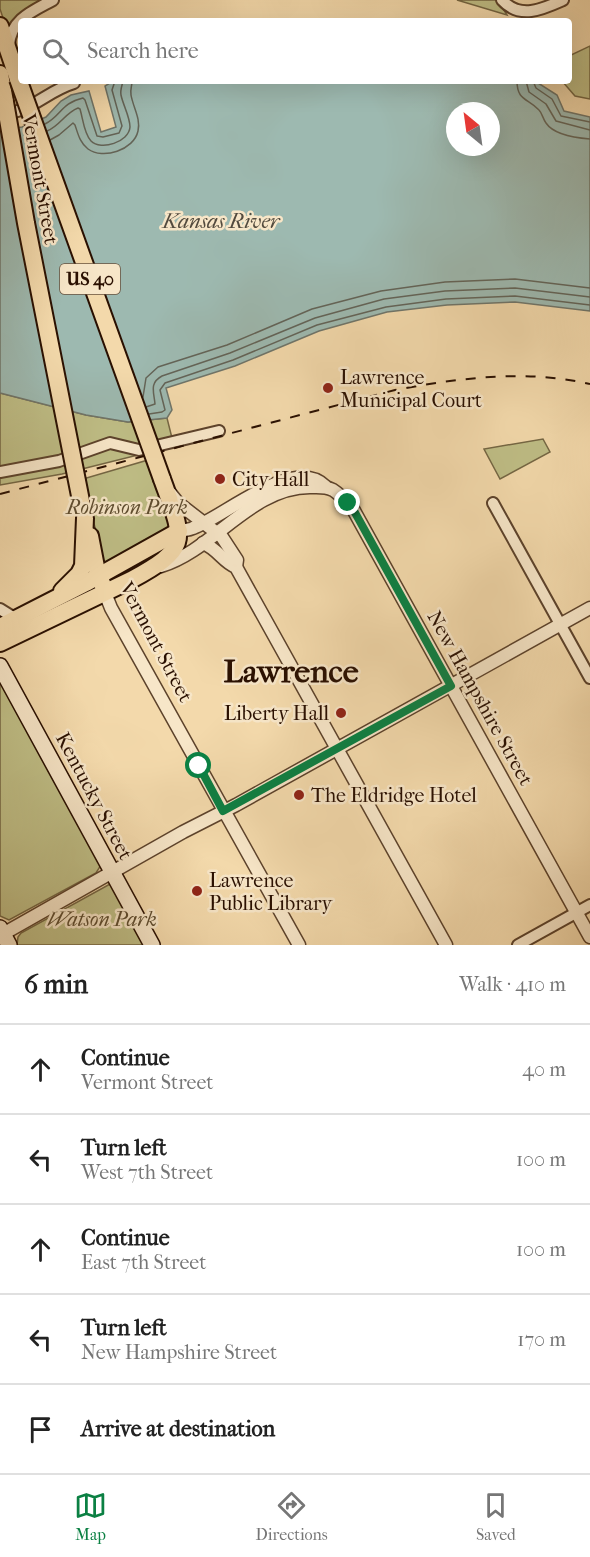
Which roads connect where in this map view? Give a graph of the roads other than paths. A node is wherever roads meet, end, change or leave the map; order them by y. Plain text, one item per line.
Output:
1 (53, 0) edge
2 (502, 0) edge
3 (563, 0) edge
4 (23, 18) edge
5 (18, 22) edge
6 (0, 26) edge
7 (10, 57) junction
8 (6, 79) edge
9 (71, 84) edge
10 (0, 115) edge
11 (219, 431) dead end
12 (0, 472) edge
13 (163, 483) junction
14 (326, 487) junction
15 (493, 503) dead end
16 (83, 512) junction
17 (204, 522) junction
18 (179, 531) junction
19 (217, 532) junction
20 (203, 543) junction
21 (236, 567) junction
22 (151, 569) junction
23 (99, 576) junction
24 (105, 593) junction
25 (51, 601) junction
26 (590, 608) edge
27 (0, 609) edge
28 (16, 619) junction
29 (561, 625) junction
30 (0, 627) edge
31 (0, 643) edge
32 (0, 666) edge
33 (590, 678) edge
34 (451, 686) junction
35 (337, 749) junction
36 (223, 811) junction
37 (112, 873) junction
38 (590, 905) edge
39 (576, 913) junction
40 (3, 936) edge
41 (590, 937) edge
42 (152, 945) edge
43 (299, 945) edge
44 (446, 945) edge
45 (518, 945) edge

1 - 4 street
2 - 3 street
5 - 7 street
6 - 7 highway, US 40
7 - 8 highway, US 40
8 - 13 highway, US 40, bridge
8 - 16 highway, Vermont Street / US 40, bridge
9 - 10 street
11 - 12 street
13 - 17 street
13 - 18 highway, US 40
14 - 17 street
14 - 19 street
14 - 34 street, New Hampshire Street
15 - 29 street
16 - 23 highway, Vermont Street
16 - 25 highway, US 40
17 - 18 street
17 - 19 street
18 - 22 highway
18 - 23 highway
19 - 20 street
19 - 21 street
20 - 21 street
20 - 22 street
21 - 35 street
22 - 24 highway
23 - 24 highway, Vermont Street
23 - 25 highway
24 - 31 highway
24 - 36 street, Vermont Street
25 - 28 highway, US 40
26 - 29 street
27 - 28 street
28 - 30 highway, US 40
29 - 33 street
29 - 34 street
32 - 37 main road, Kentucky Street
34 - 35 street
34 - 39 street, New Hampshire Street
35 - 36 street
35 - 44 street
36 - 37 street
36 - 43 street, Vermont Street
37 - 40 street
37 - 42 main road, Kentucky Street
38 - 39 street
39 - 41 street, New Hampshire Street
39 - 45 street

